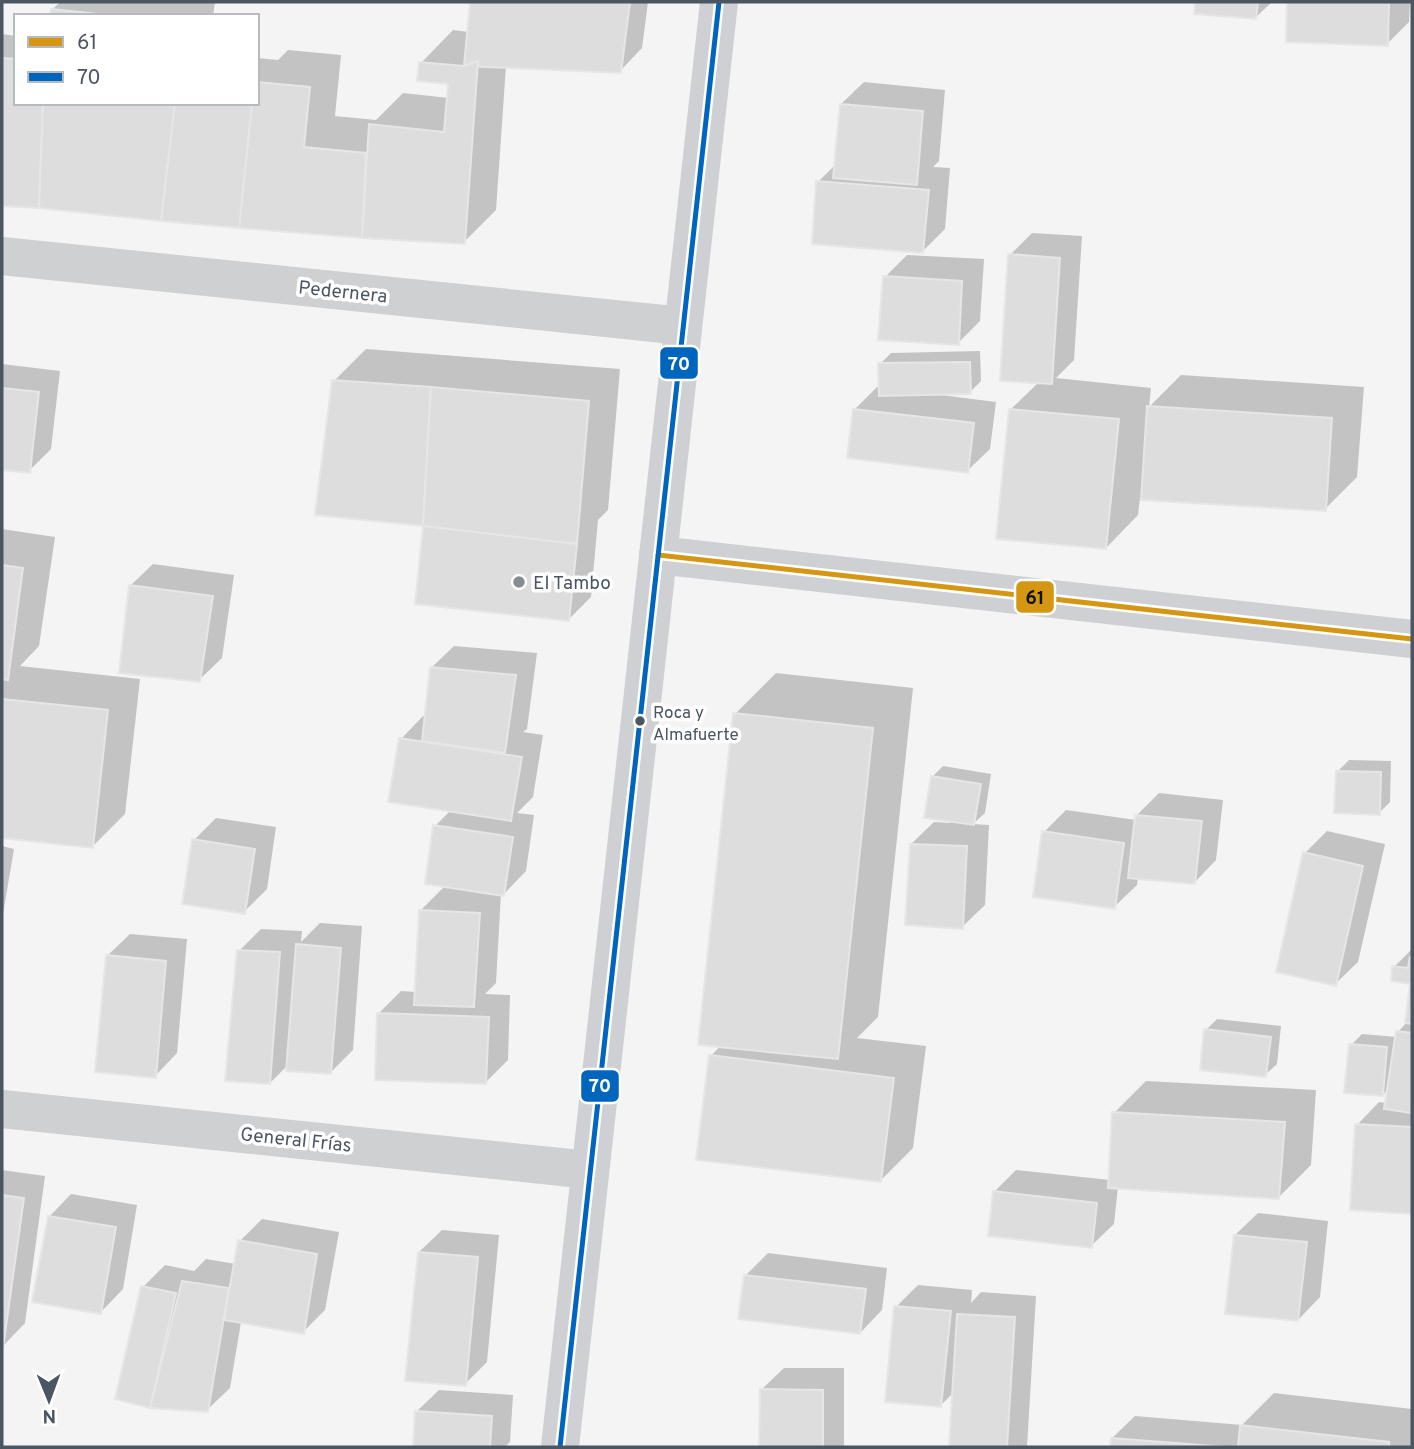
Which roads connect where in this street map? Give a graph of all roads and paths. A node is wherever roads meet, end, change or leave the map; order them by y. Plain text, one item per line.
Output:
1 (719, 2) edge
2 (2, 256) edge
3 (683, 326) junction
4 (658, 555) junction
5 (1412, 639) edge
6 (2, 1108) edge
7 (590, 1170) junction
8 (560, 1447) edge

1 - 3 main road
2 - 3 street, Pedernera
3 - 4 main road
4 - 5 main road
4 - 7 main road
6 - 7 street, General Frías
7 - 8 main road

